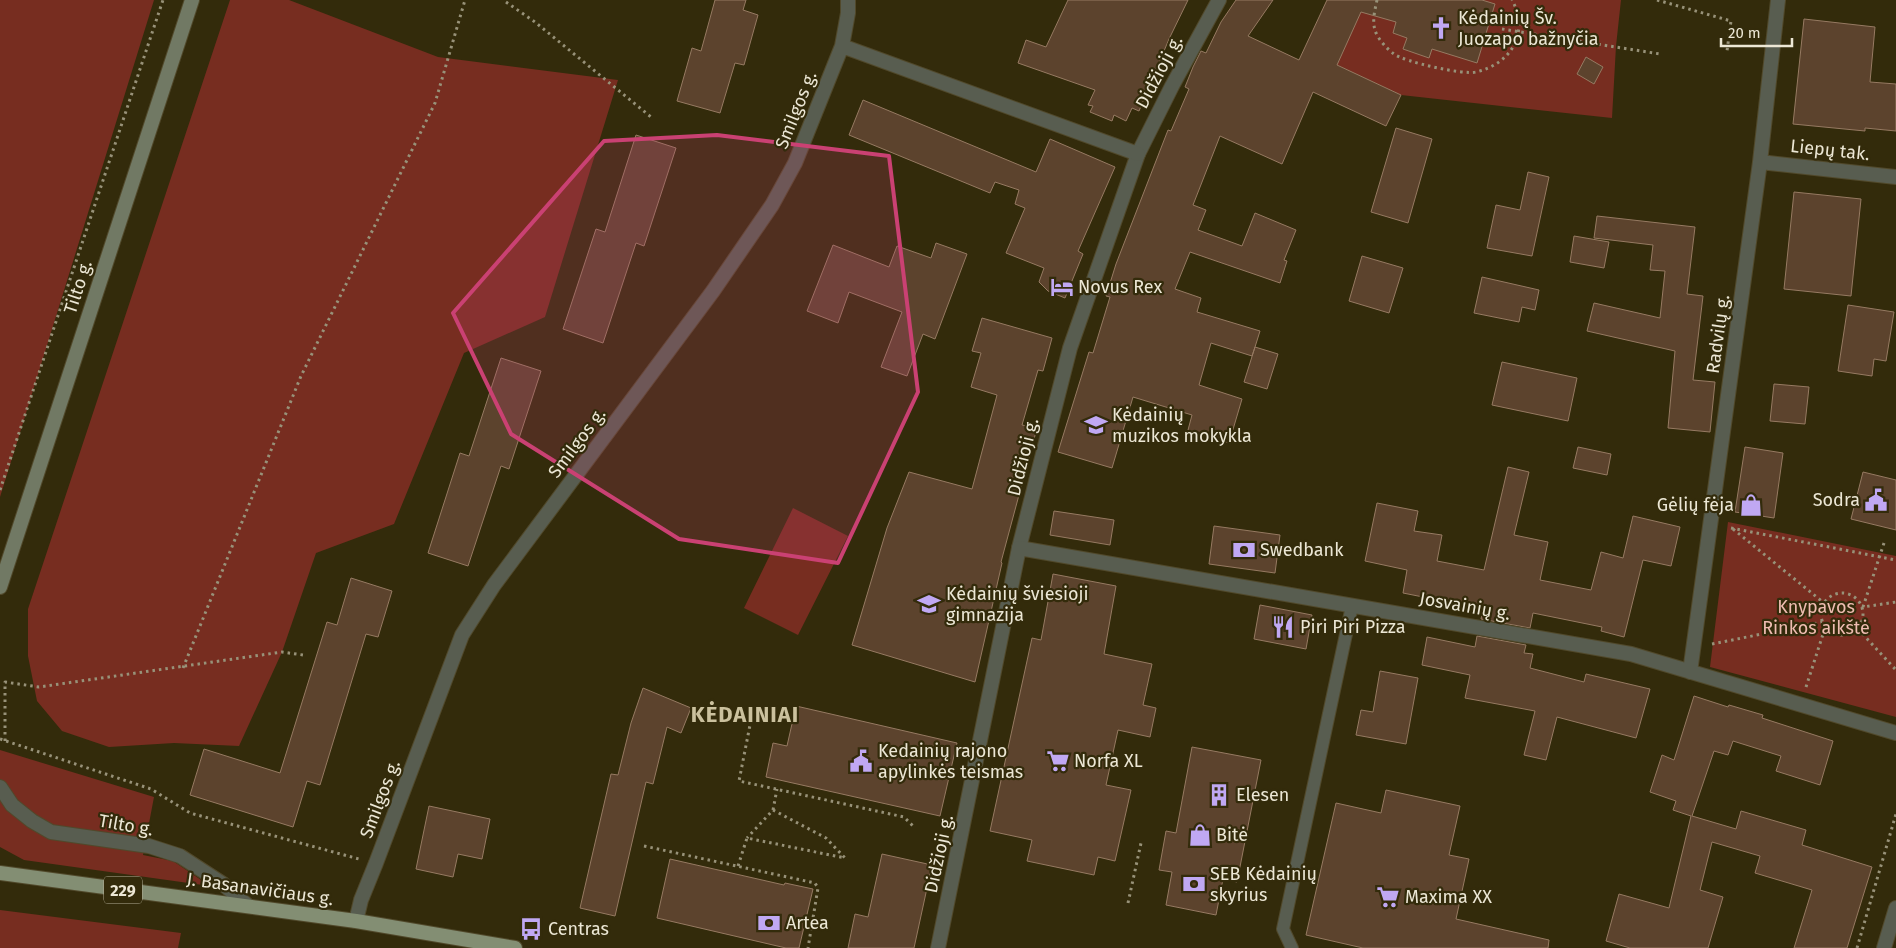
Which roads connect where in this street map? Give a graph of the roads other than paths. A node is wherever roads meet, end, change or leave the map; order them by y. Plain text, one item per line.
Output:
1 (192, 0) edge
2 (848, 0) edge
3 (1219, 0) edge
4 (1778, 0) edge
5 (842, 46) junction
6 (1138, 154) junction
7 (1760, 162) junction
8 (1896, 177) edge
9 (1020, 548) junction
10 (0, 586) edge
11 (1352, 606) junction
12 (1690, 672) junction
13 (1896, 733) edge
14 (0, 787) edge
15 (0, 873) edge
16 (247, 905) junction
17 (1896, 908) edge
18 (356, 921) junction
19 (515, 948) edge
20 (938, 948) edge
21 (1292, 948) edge
22 (1884, 948) edge

1 - 10 main road, Tilto g.
2 - 5 street, Smilgos g.
3 - 6 street, Didžioji g.
4 - 7 street, Radvilų g.
5 - 6 street
5 - 18 street, Smilgos g.
6 - 9 street, Didžioji g.
7 - 8 street, Liepų tak.
7 - 12 street, Radvilų g.
9 - 11 street, Josvainių g.
9 - 20 street, Didžioji g.
11 - 12 street, Josvainių g.
11 - 21 lane
12 - 13 street, Josvainių g.
14 - 16 street, Tilto g.
15 - 16 main road, J. Basanavičiaus g. / 229
16 - 18 main road, J. Basanavičiaus g. / 229
17 - 22 street
18 - 19 main road, J. Basanavičiaus g. / 229

